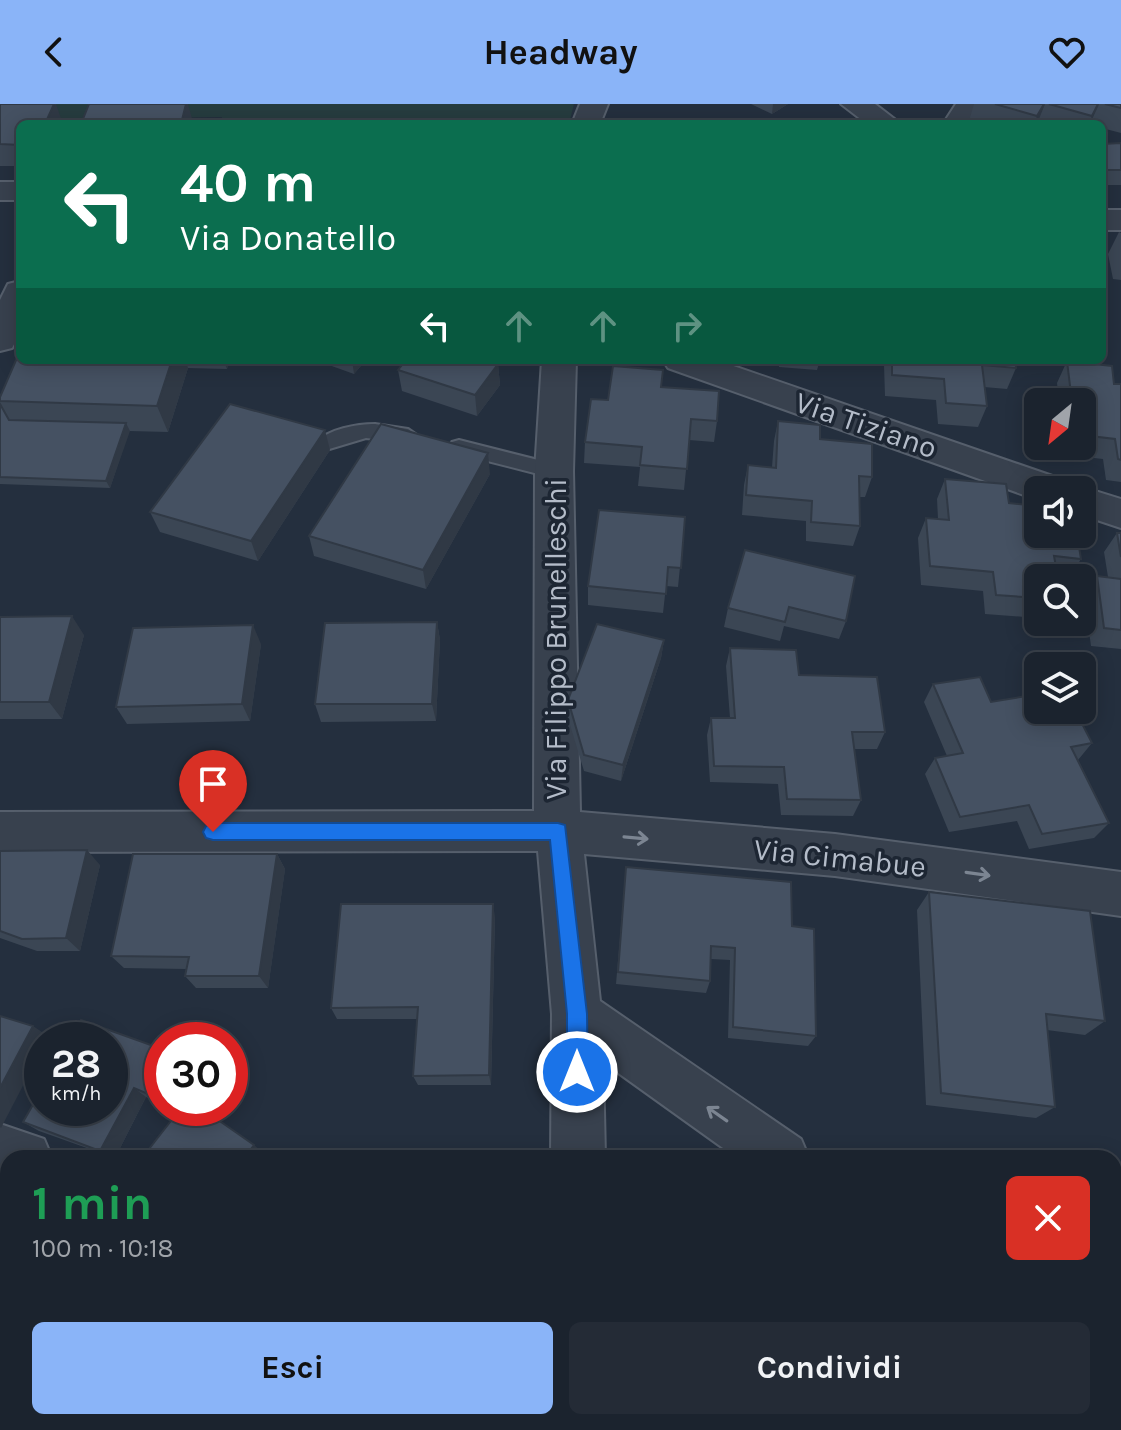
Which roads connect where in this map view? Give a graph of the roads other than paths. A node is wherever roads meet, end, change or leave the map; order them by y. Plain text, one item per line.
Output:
1 (855, 104) edge
2 (881, 120) edge
3 (16, 302) edge
4 (0, 340) edge
5 (559, 364) edge
6 (691, 364) edge
7 (326, 443) edge
8 (554, 471) junction
9 (1024, 481) edge
10 (1096, 506) edge
11 (1121, 514) edge
12 (558, 831) junction
13 (0, 832) edge
14 (1121, 894) edge
15 (577, 1014) junction
16 (578, 1150) edge
17 (771, 1150) edge

1 - 2 street
3 - 4 street
5 - 8 street, Via Filippo Brunelleschi
6 - 9 street, Via Tiziano
7 - 8 lane
8 - 12 street, Via Filippo Brunelleschi
10 - 11 street
12 - 13 street, Via Cimabue
12 -> 14 street, Via Cimabue
12 - 15 street, Via Filippo Brunelleschi
15 - 16 street, Via Filippo Brunelleschi
17 -> 15 street

